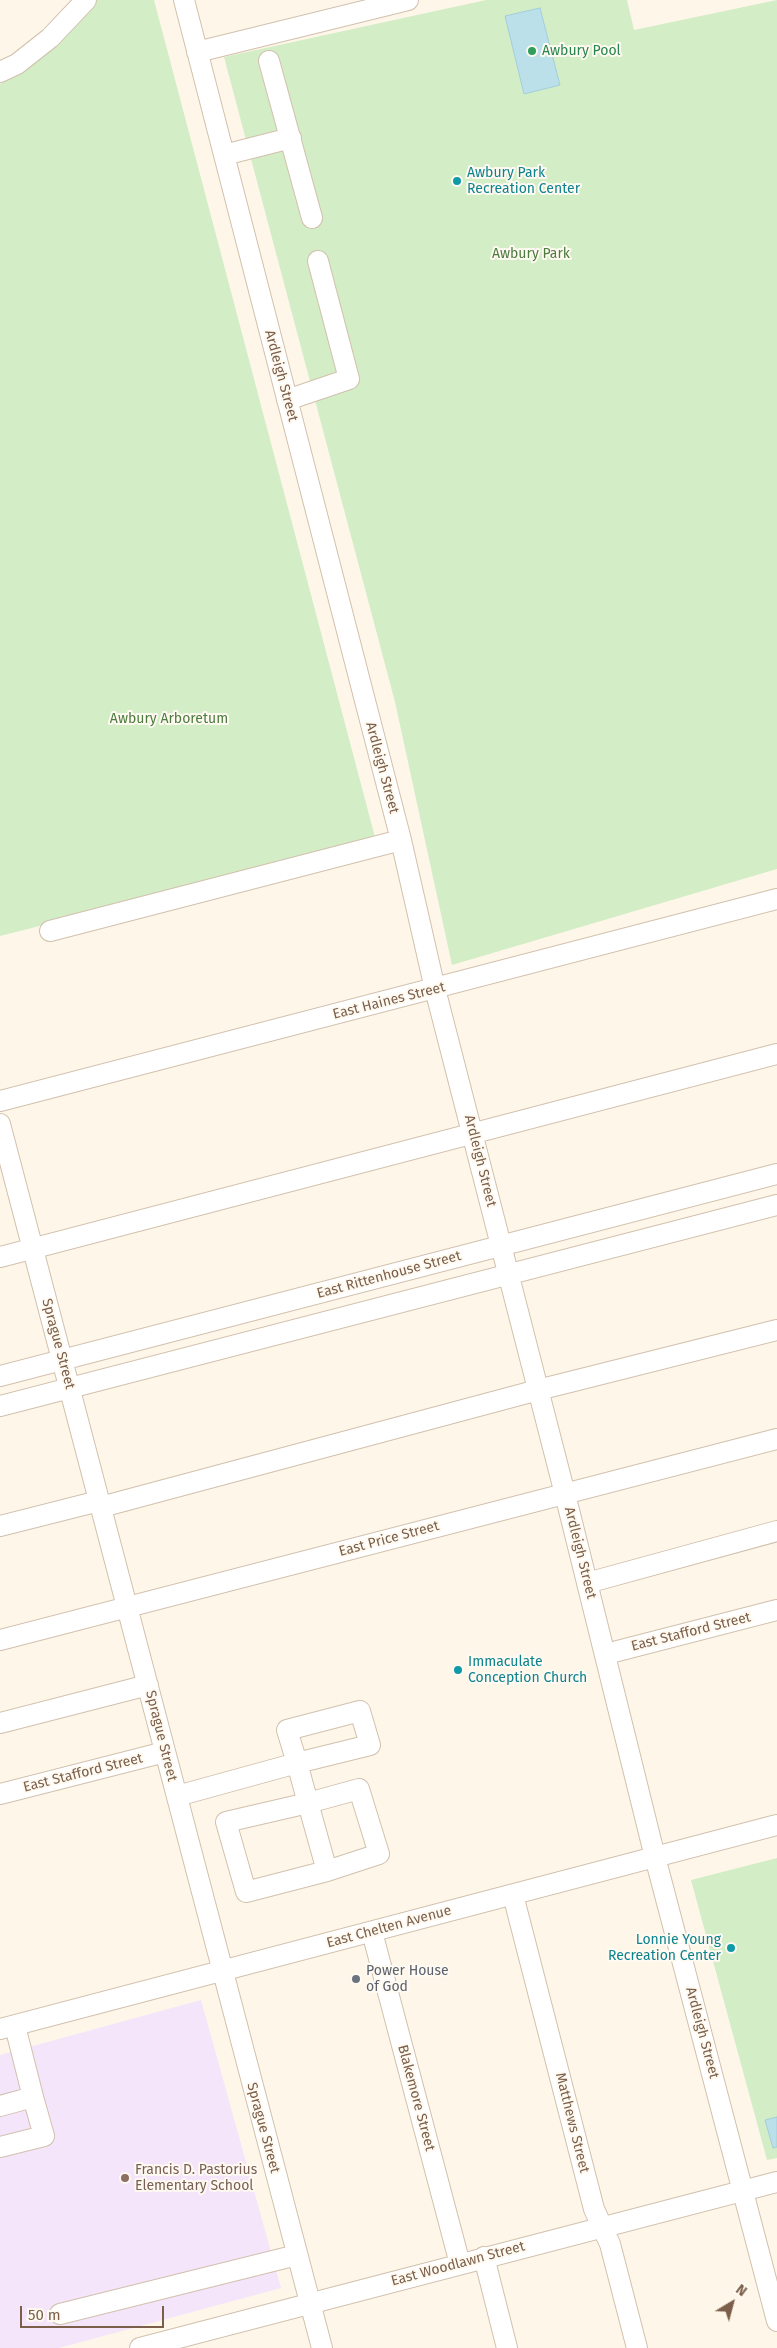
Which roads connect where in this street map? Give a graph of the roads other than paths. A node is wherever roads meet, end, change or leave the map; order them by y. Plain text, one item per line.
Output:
1 (86, 0) edge
2 (184, 0) edge
3 (408, 0) edge
4 (197, 52) junction
5 (269, 61) dead end
6 (0, 72) edge
7 (291, 138) junction
8 (224, 155) junction
9 (312, 218) dead end
10 (318, 261) dead end
11 (287, 400) junction
12 (401, 840) junction
13 (777, 899) edge
14 (50, 931) dead end
15 (435, 989) junction
16 (777, 1054) edge
17 (0, 1101) edge
18 (0, 1124) edge
19 (473, 1135) junction
20 (777, 1174) edge
21 (777, 1205) edge
22 (502, 1246) junction
23 (33, 1249) junction
24 (0, 1257) edge
25 (509, 1275) junction
26 (777, 1330) edge
27 (63, 1360) junction
28 (0, 1376) edge
29 (70, 1387) junction
30 (538, 1390) junction
31 (0, 1406) edge
32 (777, 1439) edge
33 (565, 1494) junction
34 (100, 1504) junction
35 (0, 1526) edge
36 (777, 1531) edge
37 (587, 1583) junction
38 (128, 1607) junction
39 (777, 1610) edge
40 (0, 1640) edge
41 (606, 1654) junction
42 (148, 1685) junction
43 (0, 1723) edge
44 (165, 1752) junction
45 (0, 1794) edge
46 (177, 1796) junction
47 (308, 1803) junction
48 (777, 1825) edge
49 (655, 1857) junction
50 (327, 1871) junction
51 (513, 1895) junction
52 (372, 1932) junction
53 (222, 1972) junction
54 (8, 2028) edge
55 (33, 2098) junction
56 (0, 2106) edge
57 (0, 2147) edge
58 (777, 2182) edge
59 (744, 2189) junction
60 (602, 2227) junction
61 (297, 2255) junction
62 (484, 2258) junction
63 (460, 2264) junction
64 (310, 2303) junction
65 (60, 2314) dead end
66 (777, 2321) edge
67 (140, 2348) edge
68 (322, 2348) edge
69 (507, 2348) edge
70 (637, 2348) edge

1 - 6 street
2 - 4 street, Ardleigh Street
3 - 4 street
4 - 8 street, Ardleigh Street
5 - 7 street
7 - 8 street
7 - 9 street
8 - 11 street, Ardleigh Street
10 - 11 street
11 - 12 street, Ardleigh Street
12 - 14 street
12 - 15 street, Ardleigh Street
13 - 15 street, East Haines Street
15 - 17 street, East Haines Street
15 - 19 street, Ardleigh Street
16 - 19 street
18 - 23 street, Sprague Street
19 - 22 street, Ardleigh Street
19 - 23 street
20 - 22 street, East Rittenhouse Street
21 - 25 street
22 - 25 street, Ardleigh Street
22 - 27 street, East Rittenhouse Street
23 - 24 street
23 - 27 street, Sprague Street
25 - 29 street
25 - 30 street, Ardleigh Street
26 - 30 street
27 - 28 street, East Rittenhouse Street
27 - 29 street, Sprague Street
29 - 31 street
29 - 34 street, Sprague Street
30 - 33 street, Ardleigh Street
30 - 34 street
32 - 33 street, East Price Street
33 - 37 street, Ardleigh Street
33 - 38 street, East Price Street
34 - 35 street
34 - 38 street, Sprague Street
36 - 37 street
37 - 41 street, Ardleigh Street
38 - 40 street, East Price Street
38 - 42 street, Sprague Street
39 - 41 street, East Stafford Street
41 - 49 street, Ardleigh Street
42 - 43 street
42 - 44 street, Sprague Street
44 - 45 street, East Stafford Street
44 - 46 street, Sprague Street
46 - 47 street
46 - 53 street, Sprague Street
47 - 50 street
47 - 50 street
47 - 50 street
48 - 49 street, East Chelten Avenue
49 - 51 street, East Chelten Avenue
49 - 59 street, Ardleigh Street
51 - 52 street, East Chelten Avenue
51 - 60 street, Matthews Street
52 - 53 street, East Chelten Avenue
52 - 63 street, Blakemore Street
53 - 54 street, East Chelten Avenue
53 - 61 street, Sprague Street
54 - 55 street
55 - 56 street
55 - 57 street
58 - 59 street, East Woodlawn Street
59 - 60 street, East Woodlawn Street
59 - 66 street, Ardleigh Street
60 - 62 street, East Woodlawn Street
60 - 70 street, Matthews Street
61 - 64 street, Sprague Street
61 - 65 street
62 - 63 street, East Woodlawn Street
62 - 69 street
63 - 64 street, East Woodlawn Street
64 - 67 street, East Woodlawn Street
64 - 68 street, Sprague Street

